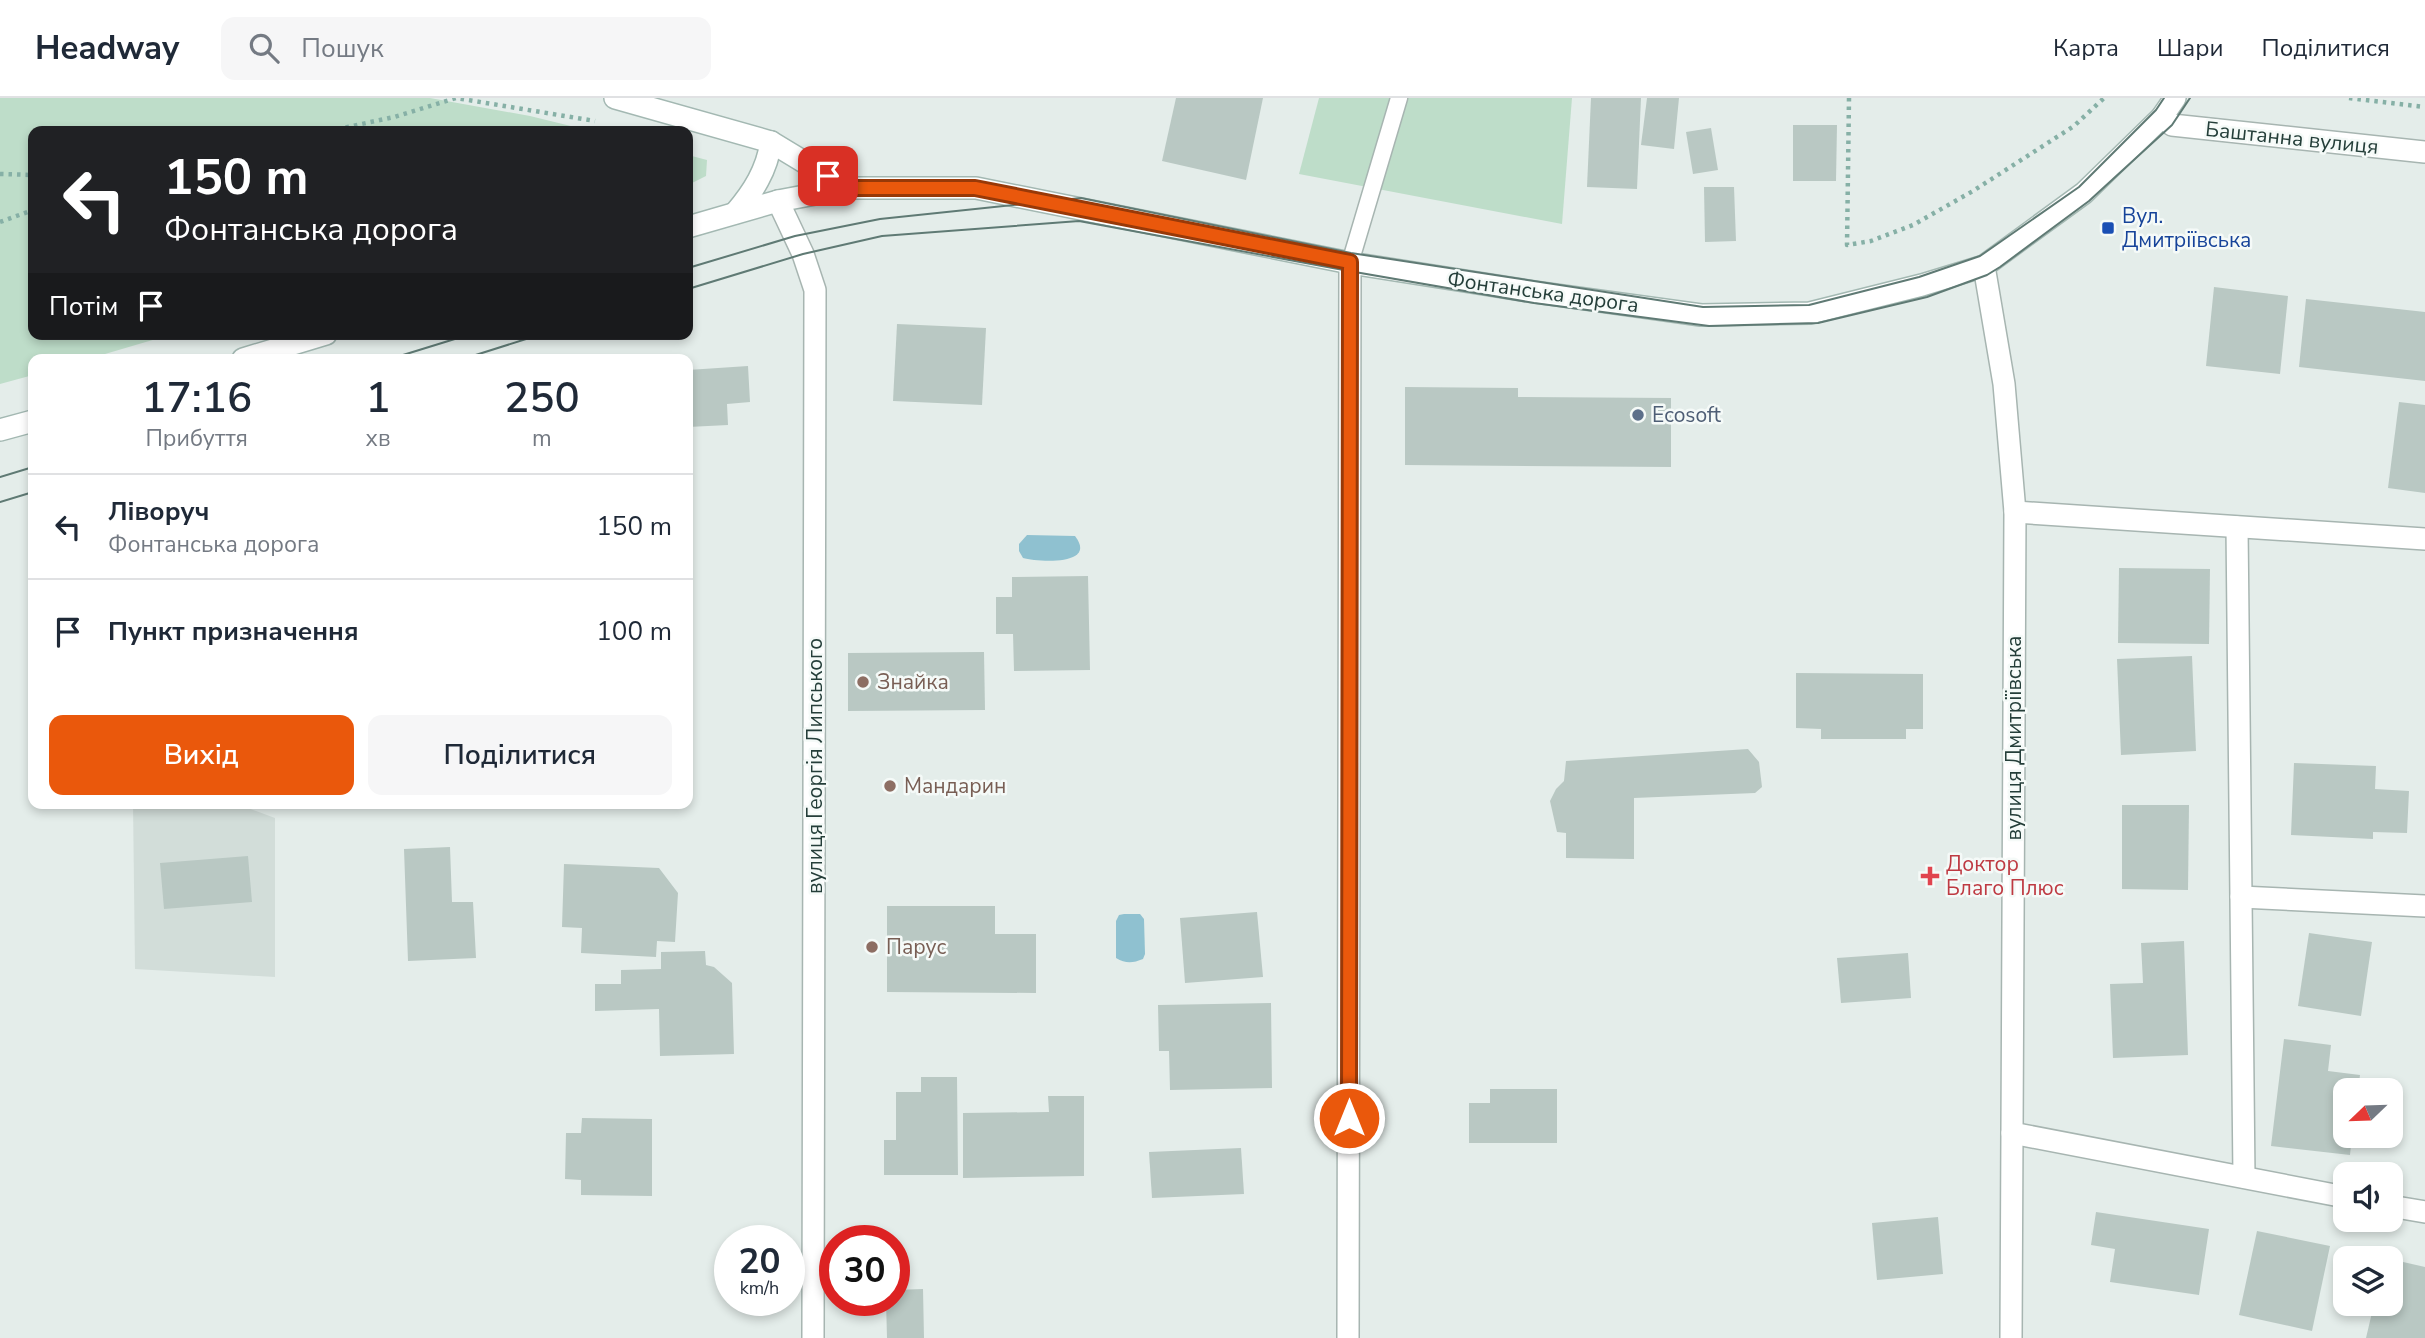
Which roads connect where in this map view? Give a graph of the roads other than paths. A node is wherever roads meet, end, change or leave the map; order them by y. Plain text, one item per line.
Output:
1 (615, 98) edge
2 (1399, 98) edge
3 (2175, 98) edge
4 (2162, 117) junction
5 (771, 142) junction
6 (2425, 152) edge
7 (847, 188) junction
8 (778, 201) junction
9 (735, 213) junction
10 (693, 226) edge
11 (1350, 262) junction
12 (1984, 266) junction
13 (306, 340) edge
14 (260, 354) edge
15 (28, 422) edge
16 (0, 430) edge
17 (2015, 512) junction
18 (2237, 527) junction
19 (2425, 538) edge
20 (2241, 897) junction
21 (2425, 906) edge
22 (2012, 1133) junction
23 (2245, 1177) junction
24 (2333, 1195) edge
25 (2403, 1208) edge
26 (2425, 1212) edge
27 (813, 1338) edge
28 (1348, 1338) edge
29 (2011, 1338) edge

1 - 5 street
2 - 11 lane
3 - 4 street, Фонтанська дорога
4 - 6 street, Баштанна вулиця
4 - 12 street, Фонтанська дорога
5 - 7 street
5 - 9 street
7 - 8 street, Фонтанська дорога
7 - 11 street, Фонтанська дорога
8 - 9 street, Фонтанська дорога
8 - 27 street, вулиця Георгія Липського
9 - 10 street, Фонтанська дорога
11 - 12 street, Фонтанська дорога
11 - 28 street
12 - 17 street, вулиця Дмитріївська
13 - 14 street
15 - 16 street
17 - 18 street
17 - 22 street, вулиця Дмитріївська
18 - 19 street
18 - 20 street
20 - 21 street
20 - 23 street
22 - 23 street
22 - 29 street, вулиця Дмитріївська
23 - 24 street
25 - 26 street

